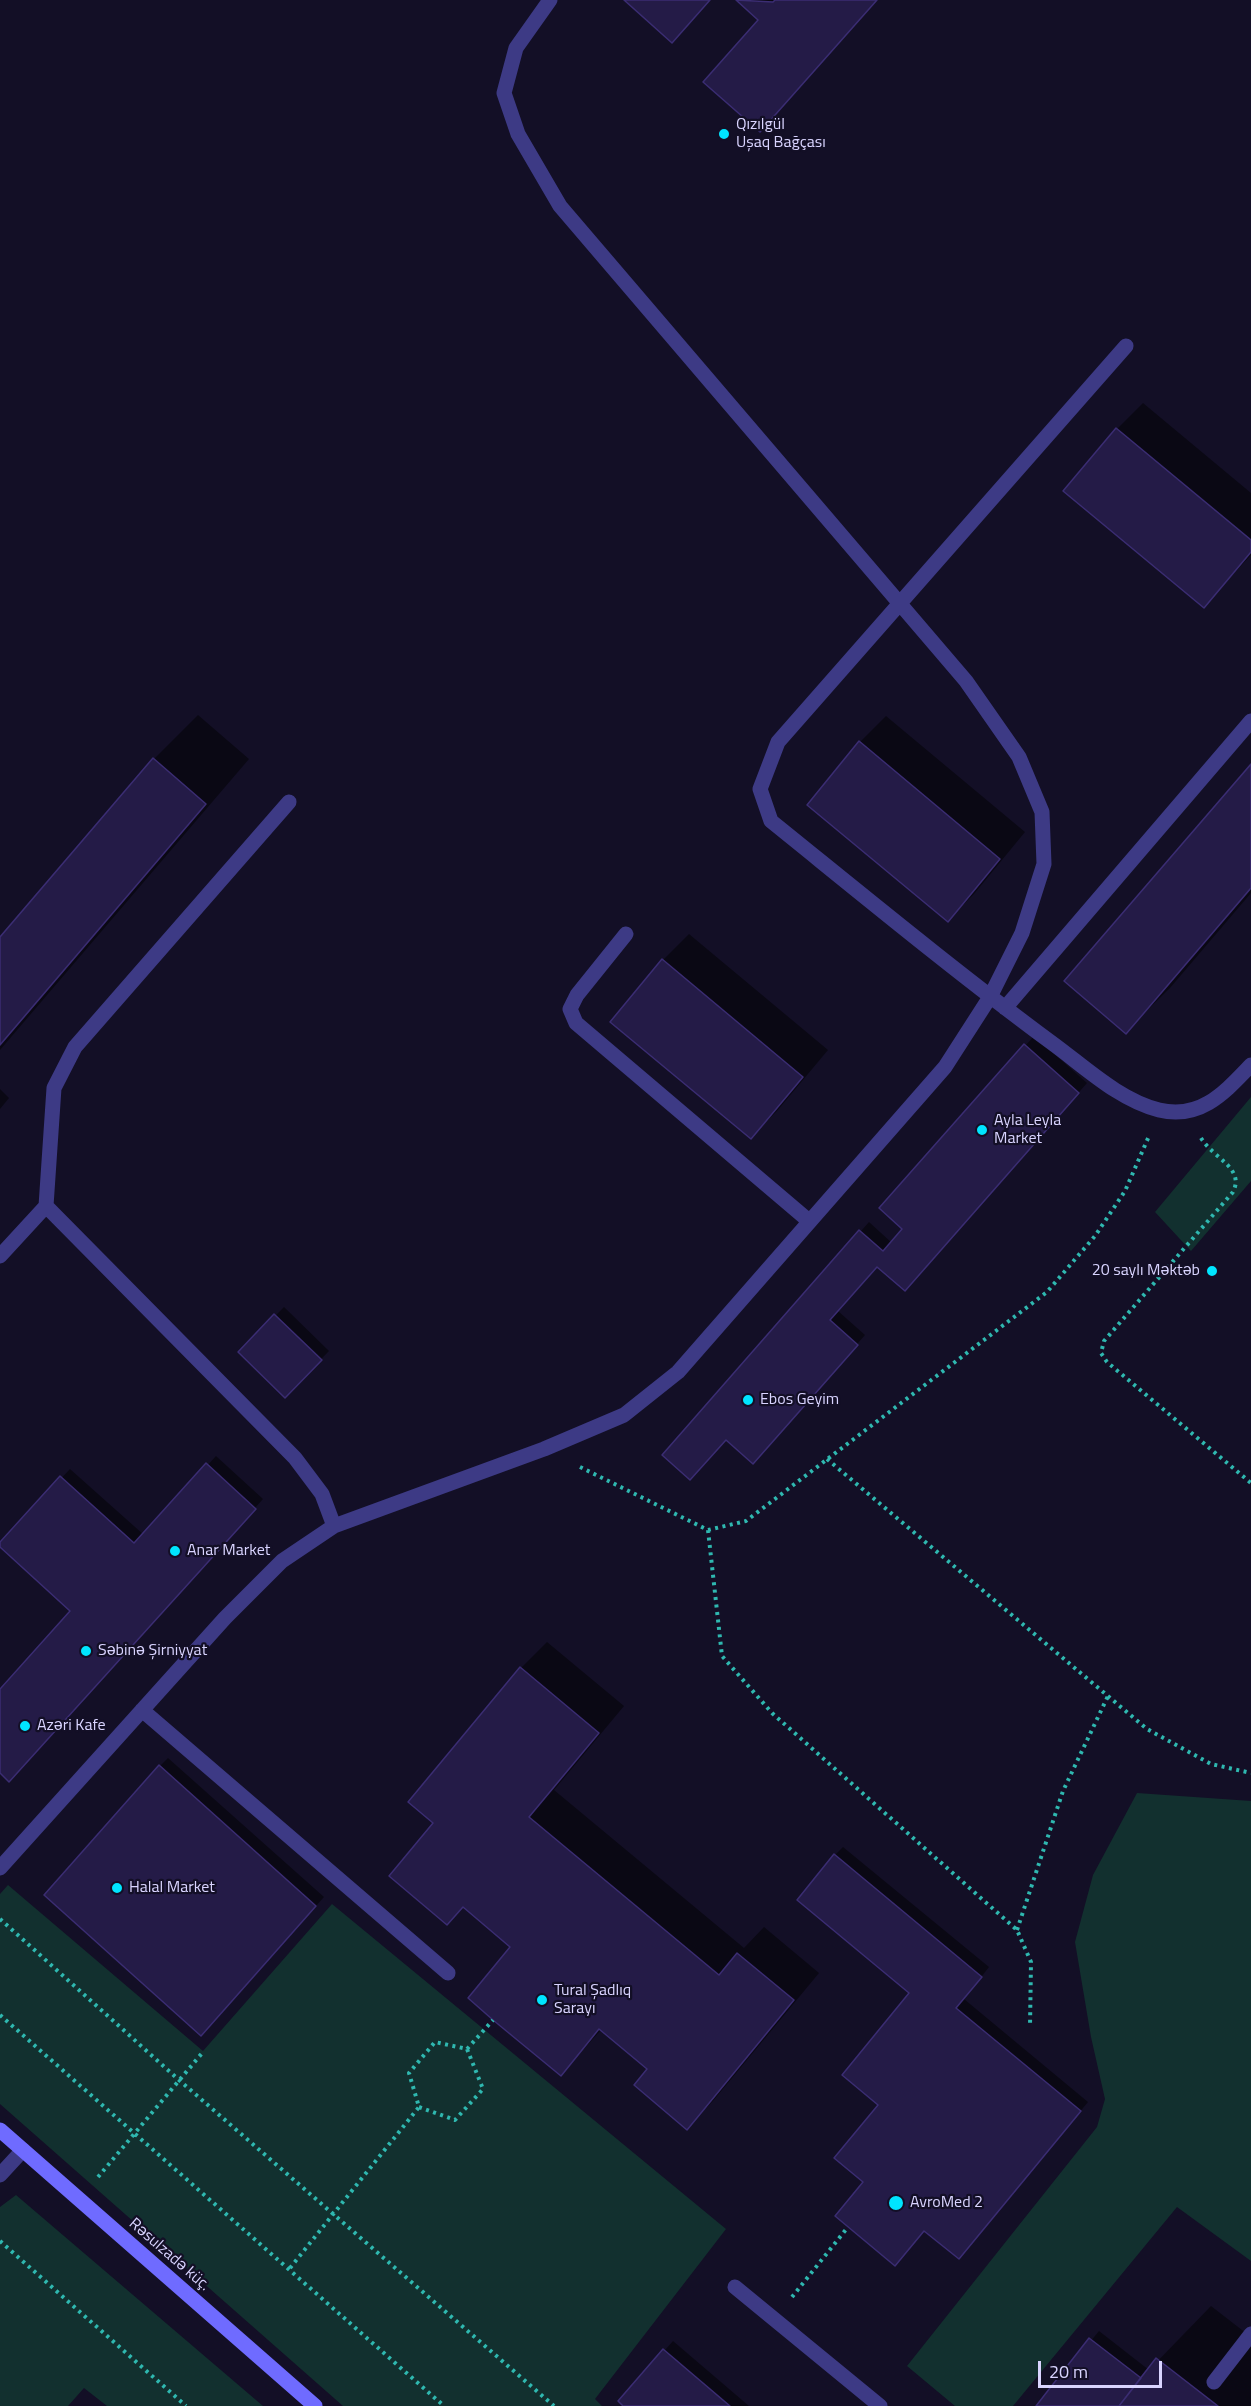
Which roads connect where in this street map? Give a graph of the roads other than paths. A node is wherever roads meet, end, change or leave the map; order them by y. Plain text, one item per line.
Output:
1 (550, 0) edge
2 (1126, 346) dead end
3 (901, 605) junction
4 (1251, 721) edge
5 (288, 802) dead end
6 (626, 934) dead end
7 (990, 997) junction
8 (1005, 1008) junction
9 (1251, 1065) edge
10 (46, 1206) junction
11 (809, 1221) junction
12 (0, 1256) edge
13 (334, 1526) junction
14 (142, 1710) junction
15 (0, 1868) edge
16 (448, 1973) dead end
17 (0, 2130) edge
18 (23, 2150) junction
19 (0, 2175) edge
20 (735, 2288) dead end
21 (1251, 2334) edge
22 (1214, 2382) dead end
23 (315, 2406) edge
24 (880, 2406) edge

1 - 3 lane
2 - 3 lane
3 - 7 lane
3 - 7 lane
4 - 8 lane
5 - 10 lane
6 - 11 lane
7 - 8 lane
7 - 11 lane
8 - 9 lane
10 - 12 lane
10 - 13 lane
11 - 13 lane
13 - 14 lane
14 - 15 lane
14 - 16 lane
17 - 18 main road, Rəsulzadə küç.
18 - 19 lane
18 - 23 main road, Rəsulzadə küç.
20 - 24 lane
21 - 22 lane

